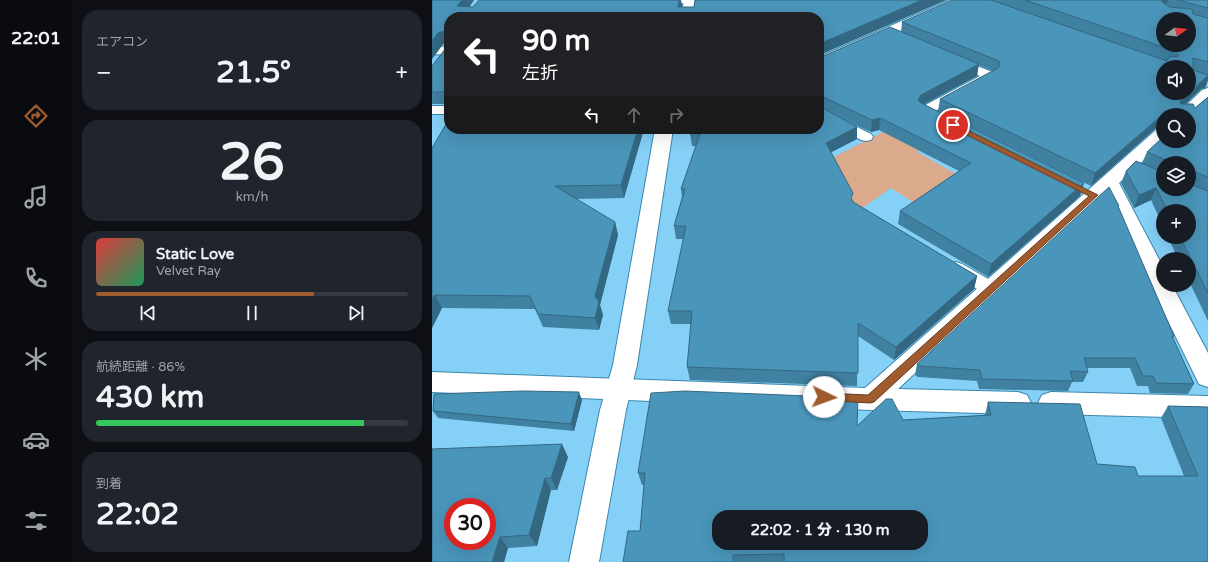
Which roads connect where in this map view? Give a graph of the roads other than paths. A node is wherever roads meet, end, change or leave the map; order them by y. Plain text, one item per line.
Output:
1 (690, 0) edge
2 (961, 0) edge
3 (643, 1) edge
4 (689, 12) edge
5 (888, 33) junction
6 (903, 39) edge
7 (946, 57) edge
8 (824, 61) edge
9 (1206, 85) edge
10 (1189, 108) edge
11 (432, 110) edge
12 (444, 110) edge
13 (824, 115) edge
14 (953, 125) edge
15 (663, 134) edge
16 (866, 137) dead end
17 (1156, 142) edge
18 (1094, 189) junction
19 (945, 261) edge
20 (991, 289) junction
21 (1208, 377) edge
22 (432, 382) edge
23 (619, 389) junction
24 (870, 399) junction
25 (1208, 407) edge
26 (584, 562) edge

1 - 3 lane
1 - 4 street
2 - 5 street
5 - 6 lane
5 - 8 street
7 - 14 lane
9 - 10 street
11 - 12 lane
13 - 16 lane
15 - 23 street
17 - 18 street
18 - 20 street
18 - 21 street
19 - 20 lane
20 - 24 street
22 - 23 street
23 - 24 street
23 - 26 street
24 - 25 street

